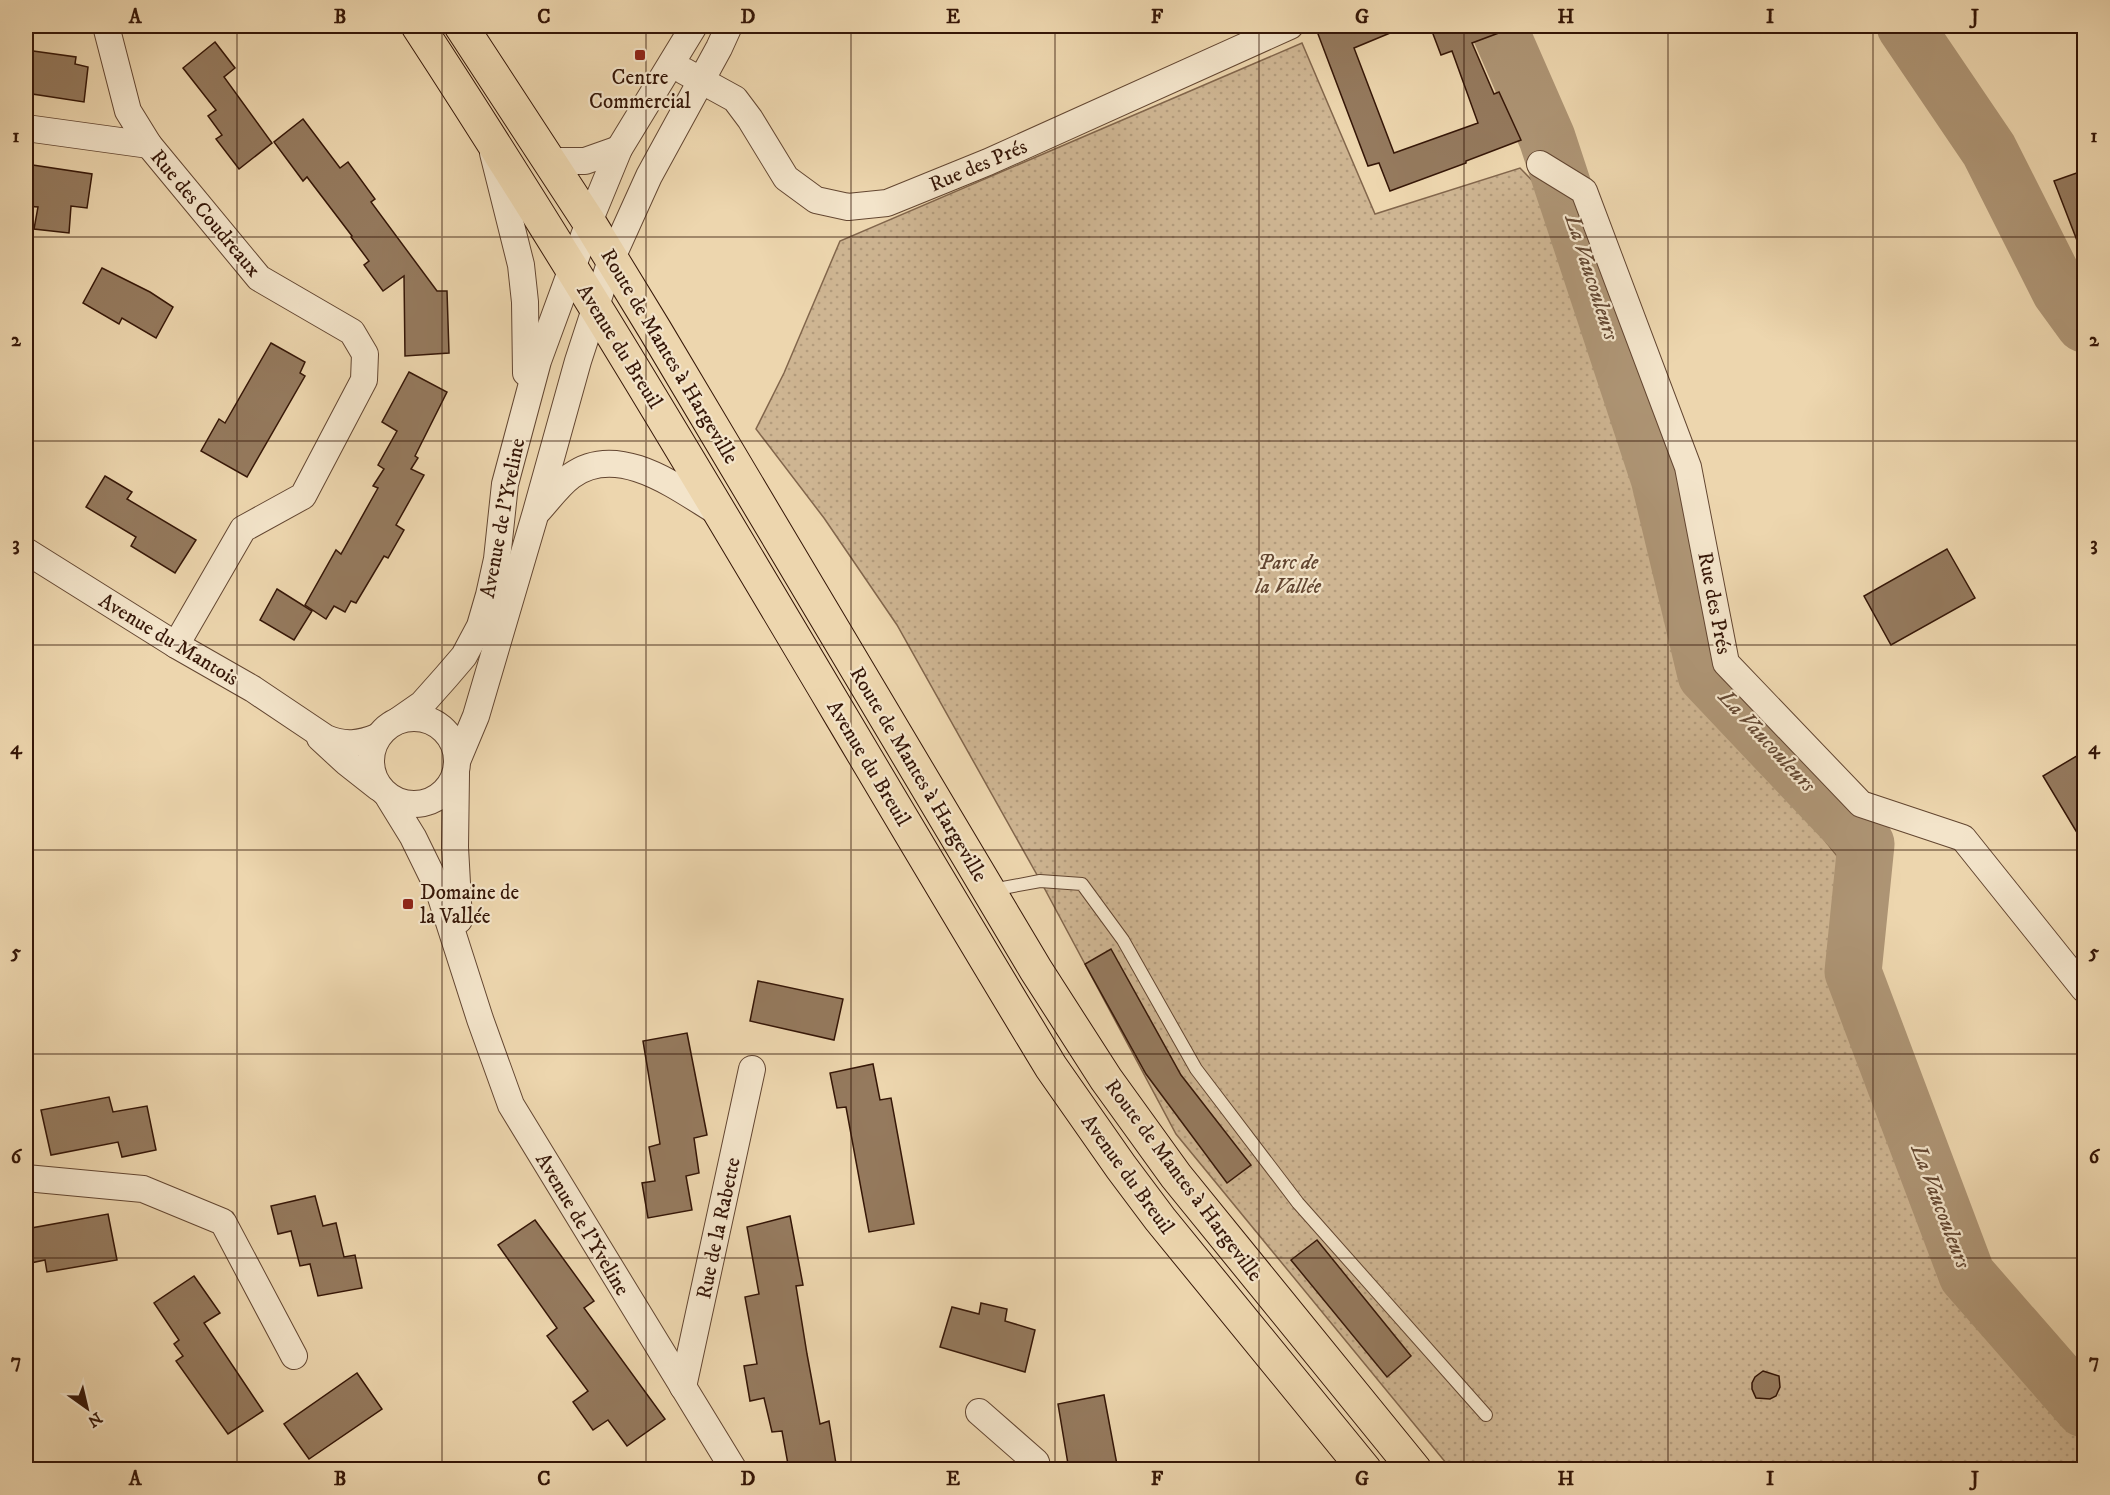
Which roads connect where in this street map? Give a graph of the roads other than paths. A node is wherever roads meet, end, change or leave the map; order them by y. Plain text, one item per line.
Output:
1 (106, 26) edge
2 (418, 26) edge
3 (694, 26) edge
4 (729, 26) edge
5 (1290, 26) edge
6 (467, 34) edge
7 (671, 63) junction
8 (700, 80) junction
9 (26, 128) edge
10 (489, 135) junction
11 (149, 145) junction
12 (619, 149) junction
13 (549, 161) junction
14 (1540, 164) dead end
15 (589, 222) junction
16 (611, 260) junction
17 (572, 268) junction
18 (596, 306) junction
19 (524, 412) junction
20 (536, 512) junction
21 (723, 515) junction
22 (26, 551) edge
23 (176, 645) junction
24 (399, 720) junction
25 (312, 729) junction
26 (377, 736) junction
27 (457, 766) junction
28 (384, 793) junction
29 (989, 891) junction
30 (462, 965) junction
31 (2085, 989) edge
32 (752, 1069) dead end
33 (26, 1178) edge
34 (294, 1356) dead end
35 (683, 1387) junction
36 (979, 1412) dead end
37 (1486, 1415) dead end
38 (734, 1470) edge
39 (1038, 1470) edge
40 (1365, 1470) edge
41 (1415, 1470) edge

1 - 11 street, Rue des Coudreaux
2 - 10 main road, Avenue du Breuil
3 - 7 street, Avenue de l'Yveline
4 - 8 street, Avenue de l'Yveline
5 - 8 street, Rue des Prés
6 - 13 main road, Route de Mantes à Hargeville
7 - 8 street, Rue des Prés
7 - 12 street, Avenue de l'Yveline
8 - 16 street, Avenue de l'Yveline
9 - 11 street
10 - 17 main road, Avenue du Breuil
10 - 19 street
11 - 23 street, Rue des Coudreaux
12 - 13 street
12 - 15 street, Avenue de l'Yveline
13 - 15 main road, Route de Mantes à Hargeville
14 - 31 street, Rue des Prés
15 - 16 main road, Route de Mantes à Hargeville
15 - 17 street, Avenue de l'Yveline
16 - 18 street, Avenue de l'Yveline
16 - 29 main road, Route de Mantes à Hargeville
17 - 18 main road, Avenue du Breuil
17 - 19 street, Avenue de l'Yveline
18 - 20 street, Avenue de l'Yveline
18 - 21 main road, Avenue du Breuil
19 - 24 street, Avenue de l'Yveline
20 - 21 street
20 - 27 street, Avenue de l'Yveline
21 - 40 main road, Avenue du Breuil
22 - 23 street, Avenue du Mantois
23 - 25 street, Avenue du Mantois
24 - 26 street
24 - 27 street
25 - 26 street, Avenue du Mantois
25 - 28 street, Avenue du Mantois
26 - 28 street
27 - 28 street
27 - 30 street, Avenue de l'Yveline
28 - 30 street, Avenue de l'Yveline
29 - 37 lane
29 - 41 main road, Route de Mantes à Hargeville
30 - 35 street, Avenue de l'Yveline
32 - 35 street, Rue de la Rabette
33 - 34 street
35 - 38 street, Avenue de l'Yveline
36 - 39 street

